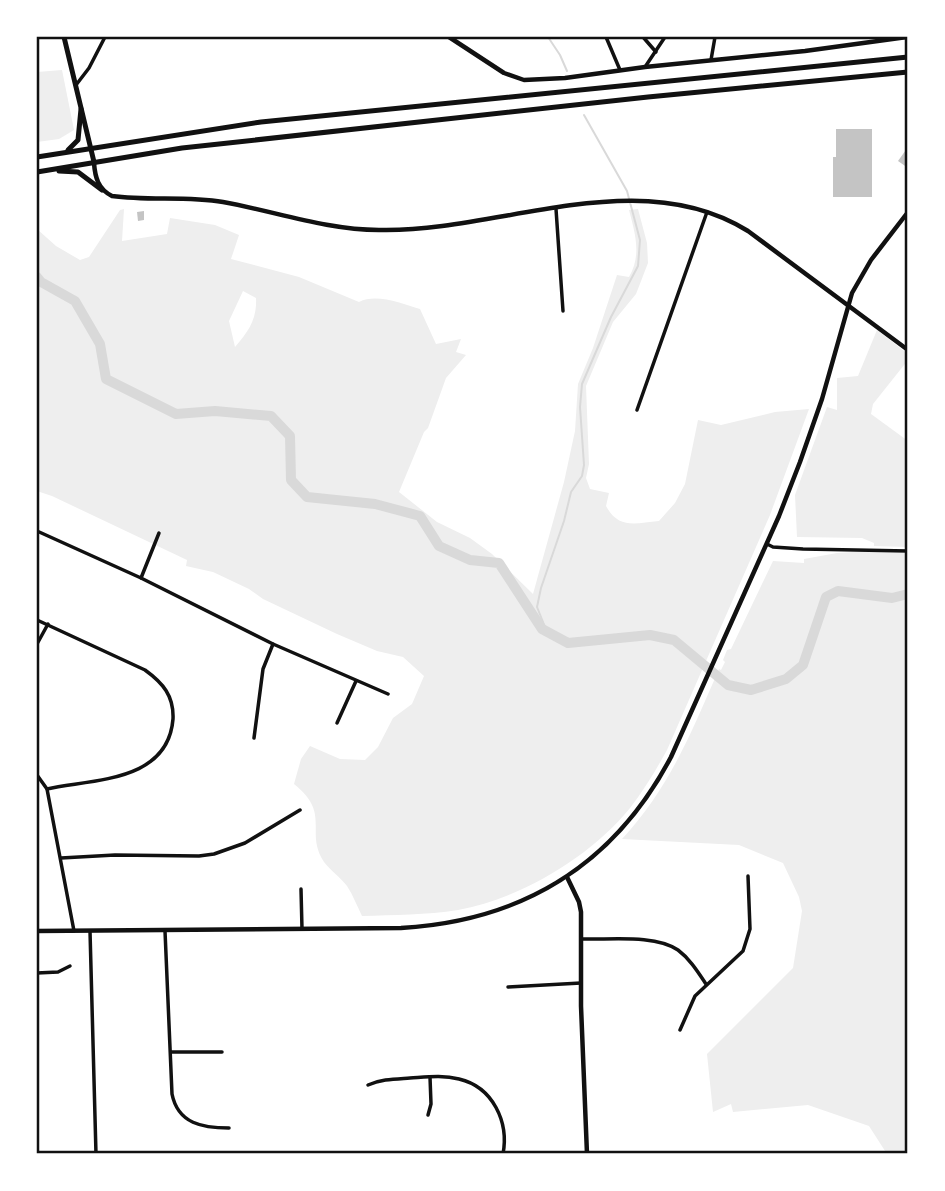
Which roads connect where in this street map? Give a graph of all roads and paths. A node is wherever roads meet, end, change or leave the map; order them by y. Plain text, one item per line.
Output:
1 (64, 37) edge
2 (105, 37) edge
3 (449, 37) edge
4 (606, 37) edge
5 (643, 37) edge
6 (665, 37) edge
7 (715, 37) edge
8 (907, 37) edge
9 (883, 38) edge
10 (656, 52) junction
11 (908, 57) edge
12 (711, 60) junction
13 (645, 67) junction
14 (620, 70) junction
15 (908, 72) edge
16 (76, 85) junction
17 (81, 109) junction
18 (90, 148) junction
19 (65, 151) junction
20 (37, 157) edge
21 (93, 162) junction
22 (39, 171) edge
23 (102, 190) junction
24 (556, 209) junction
25 (707, 212) junction
26 (908, 212) edge
27 (848, 304) junction
28 (563, 311) dead end
29 (908, 350) edge
30 (637, 411) dead end
31 (37, 531) edge
32 (159, 533) dead end
33 (766, 544) junction
34 (908, 551) edge
35 (141, 578) junction
36 (37, 620) edge
37 (48, 624) junction
38 (37, 644) edge
39 (273, 644) junction
40 (356, 681) junction
41 (388, 694) dead end
42 (338, 723) dead end
43 (254, 738) dead end
44 (37, 775) edge
45 (47, 789) junction
46 (300, 810) dead end
47 (61, 858) junction
48 (748, 876) dead end
49 (567, 877) junction
50 (301, 889) dead end
51 (302, 929) junction
52 (37, 931) edge
53 (74, 931) junction
54 (90, 931) junction
55 (165, 931) junction
56 (582, 939) junction
57 (70, 966) dead end
58 (37, 973) edge
59 (581, 983) junction
60 (706, 984) junction
61 (508, 986) dead end
62 (680, 1030) dead end
63 (171, 1052) junction
64 (222, 1052) dead end
65 (430, 1077) junction
66 (368, 1085) dead end
67 (428, 1115) dead end
68 (229, 1128) dead end
69 (96, 1154) edge
70 (506, 1154) edge
71 (587, 1154) edge
72 (787, 1154) edge
73 (822, 1154) edge

1 - 16 main road
2 - 16 street
3 - 14 main road
4 - 14 street
5 - 10 street
6 - 10 street
7 - 12 street
8 - 9 main road
9 - 12 main road
10 - 13 street
11 - 18 main road
12 - 13 main road
13 - 14 main road
15 - 21 main road
16 - 17 main road
17 - 18 main road
17 - 19 main road
18 - 19 main road
18 - 21 main road
19 - 20 main road
21 - 22 main road
21 - 23 main road
22 - 23 main road
23 - 24 main road
24 - 25 main road
24 - 28 street
25 - 27 main road
25 - 30 street
26 - 27 main road
27 - 29 main road
27 - 33 main road
31 - 35 street
32 - 35 street
33 - 34 street
33 - 49 main road
35 - 39 street
36 - 37 street
37 - 38 street
37 - 45 street
39 - 40 street
39 - 43 street
40 - 41 street
40 - 42 street
44 - 45 street
45 - 47 street
46 - 47 street
47 - 53 street
48 - 60 street
49 - 51 main road
49 - 56 main road
50 - 51 street
51 - 55 main road
52 - 53 main road
53 - 54 main road
54 - 55 main road
54 - 69 street
55 - 63 street
56 - 59 main road
56 - 60 street
57 - 58 street
59 - 61 street
59 - 71 main road
60 - 62 street
63 - 64 street
63 - 68 street
65 - 66 street
65 - 67 street
65 - 70 street
72 - 73 street

